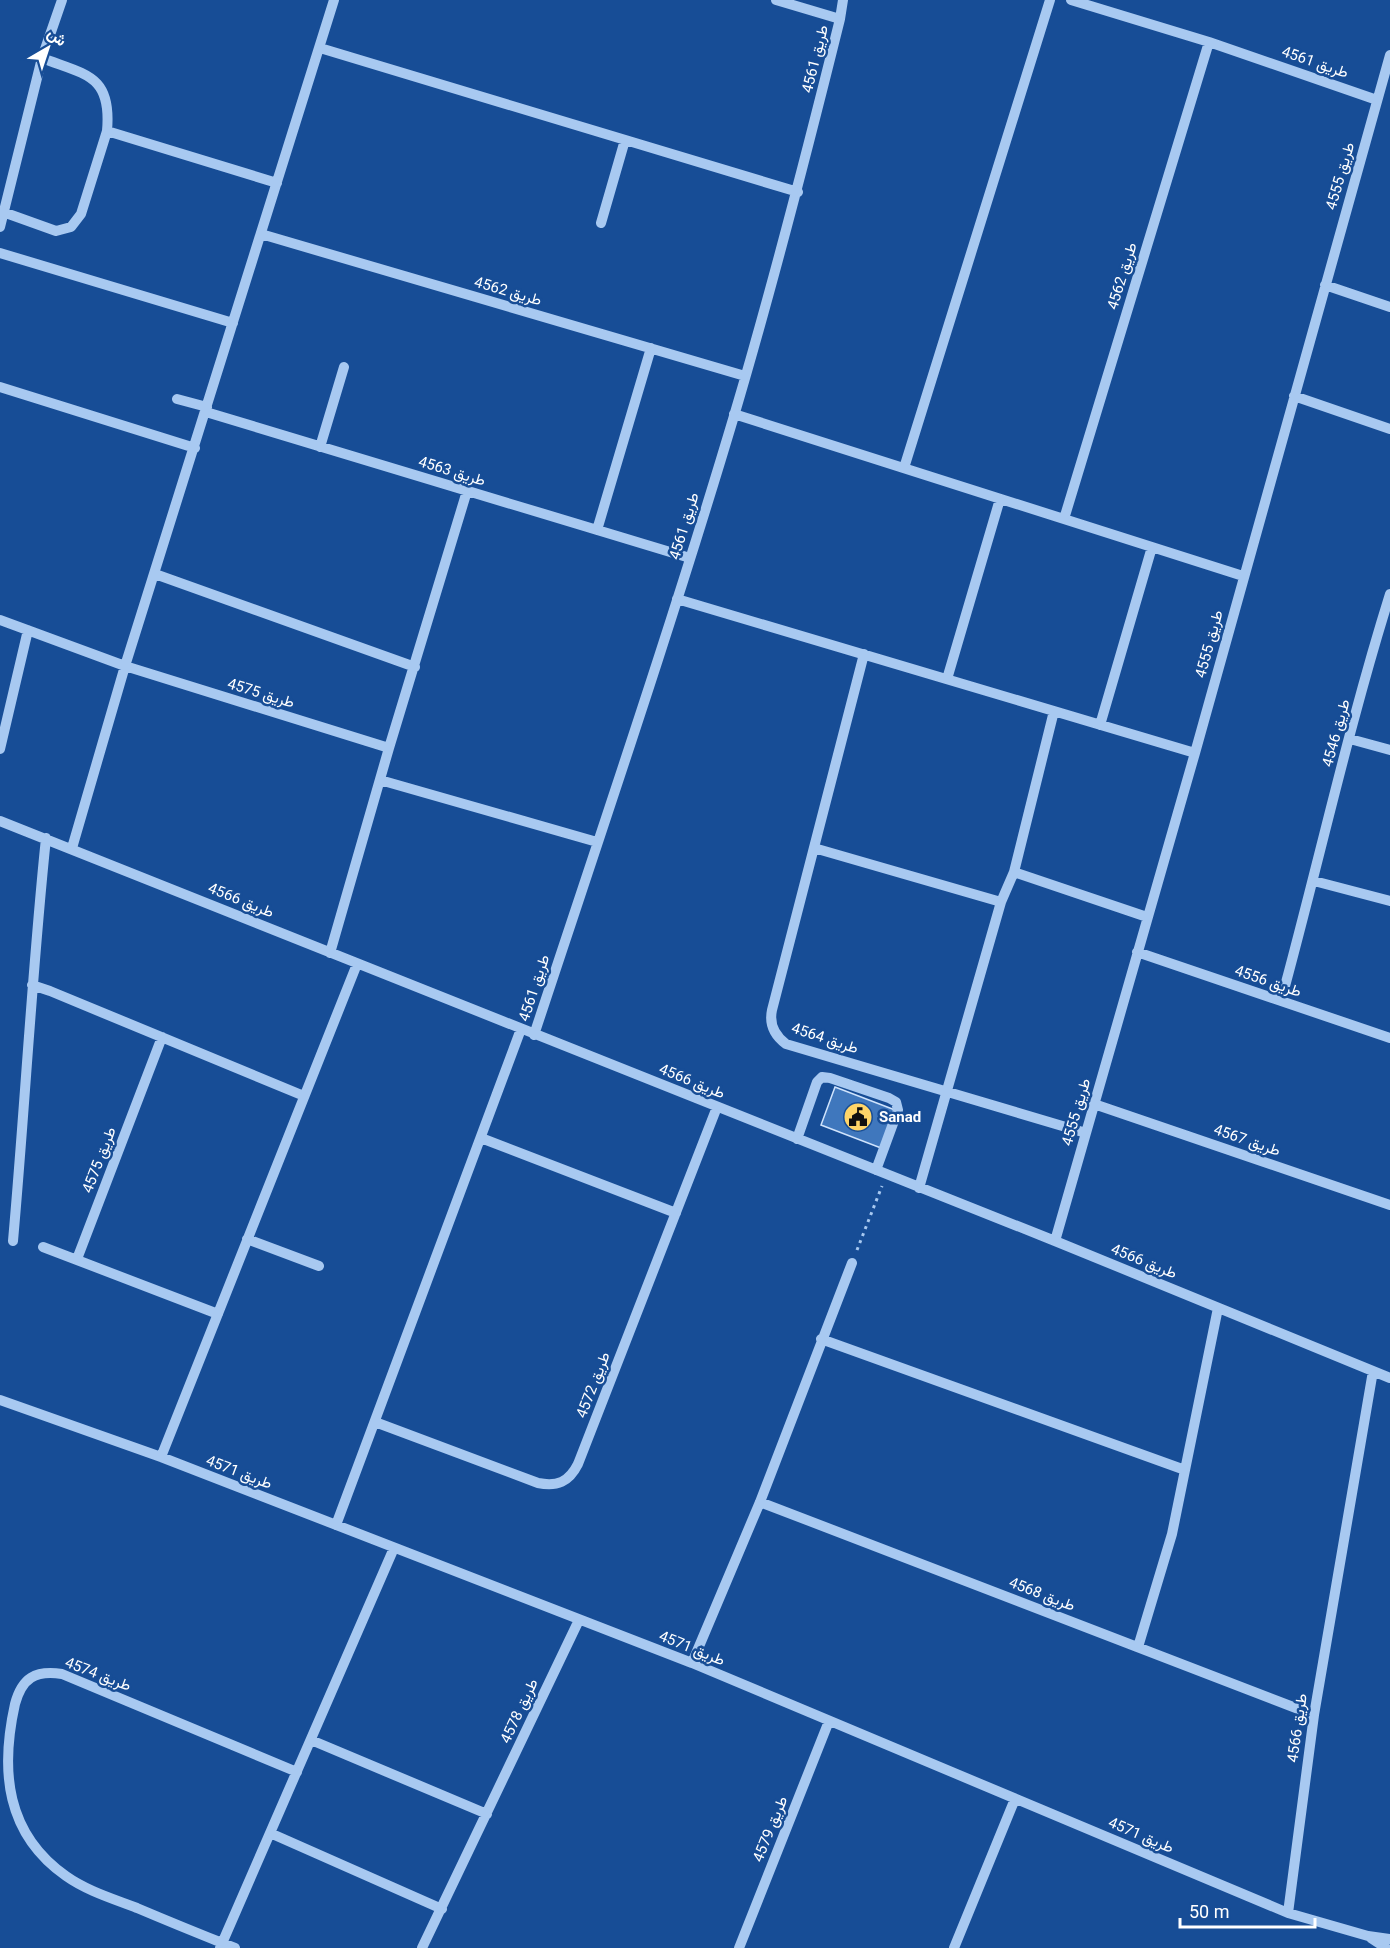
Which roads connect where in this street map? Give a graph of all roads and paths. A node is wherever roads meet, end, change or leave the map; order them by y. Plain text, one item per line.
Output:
1 (62, 0) edge
2 (334, 0) edge
3 (776, 0) edge
4 (843, 0) edge
5 (1050, 0) edge
6 (1071, 0) edge
7 (840, 20) junction
8 (1209, 42) junction
9 (320, 48) junction
10 (1390, 55) edge
11 (42, 58) junction
12 (1377, 100) junction
13 (107, 131) junction
14 (625, 140) junction
15 (277, 183) junction
16 (798, 192) junction
17 (3, 212) junction
18 (601, 223) dead end
19 (0, 227) edge
20 (261, 234) junction
21 (0, 253) edge
22 (1325, 285) junction
23 (1390, 307) edge
24 (233, 323) junction
25 (651, 348) junction
26 (344, 367) dead end
27 (746, 376) junction
28 (0, 387) edge
29 (1294, 396) junction
30 (177, 399) dead end
31 (206, 410) junction
32 (735, 414) junction
33 (1390, 429) edge
34 (320, 447) junction
35 (195, 448) junction
36 (904, 468) junction
37 (467, 491) junction
38 (1000, 499) junction
39 (1064, 519) junction
40 (597, 530) junction
41 (1152, 547) junction
42 (690, 558) junction
43 (155, 574) junction
44 (1243, 576) junction
45 (677, 599) junction
46 (1389, 599) edge
47 (0, 620) edge
48 (28, 630) junction
49 (864, 654) junction
50 (125, 666) junction
51 (415, 667) junction
52 (947, 679) junction
53 (1054, 711) junction
54 (1100, 725) junction
55 (1350, 739) junction
56 (389, 748) junction
57 (0, 749) edge
58 (1390, 750) edge
59 (1195, 753) junction
60 (380, 780) junction
61 (0, 820) edge
62 (46, 838) junction
63 (597, 843) junction
64 (72, 848) junction
65 (814, 848) junction
66 (1014, 872) junction
67 (1314, 881) junction
68 (1390, 901) edge
69 (1001, 902) junction
70 (1147, 917) junction
71 (1137, 952) junction
72 (330, 953) junction
73 (357, 964) junction
74 (32, 986) junction
75 (1281, 1001) junction
76 (521, 1029) junction
77 (534, 1035) junction
78 (162, 1037) junction
79 (1390, 1038) edge
80 (947, 1092) junction
81 (304, 1096) junction
82 (1094, 1104) junction
83 (717, 1107) junction
84 (1086, 1133) junction
85 (481, 1138) junction
86 (797, 1139) junction
87 (876, 1170) junction
88 (887, 1175) junction
89 (919, 1188) junction
90 (1390, 1205) edge
91 (676, 1213) junction
92 (247, 1239) junction
93 (13, 1241) dead end
94 (1055, 1241) junction
95 (43, 1246) dead end
96 (76, 1259) junction
97 (852, 1263) joint
98 (319, 1266) dead end
99 (1218, 1308) junction
100 (218, 1314) junction
101 (821, 1339) junction
102 (1373, 1371) junction
103 (1390, 1378) edge
104 (0, 1400) edge
105 (375, 1422) junction
106 (160, 1457) junction
107 (1185, 1470) junction
108 (760, 1502) junction
109 (336, 1525) junction
110 (394, 1548) junction
111 (579, 1620) junction
112 (1138, 1647) junction
113 (692, 1663) junction
114 (1314, 1715) junction
115 (829, 1721) junction
116 (311, 1740) junction
117 (297, 1772) junction
118 (1015, 1799) junction
119 (487, 1814) junction
120 (270, 1833) junction
121 (442, 1909) junction
122 (1287, 1913) junction
123 (1368, 1936) junction
124 (1390, 1939) edge
125 (221, 1946) edge
126 (426, 1947) edge
127 (235, 1948) edge
128 (739, 1948) edge
129 (954, 1948) edge
130 (1386, 1948) edge

1 - 11 street
2 - 9 street
3 - 7 street, طريق 4561
4 - 7 street, طريق 4561
5 - 36 street
6 - 8 street, طريق 4561
7 - 16 street, طريق 4561
8 - 12 street, طريق 4561
8 - 39 street, طريق 4562
9 - 14 street
9 - 15 street
10 - 12 street, طريق 4555
11 - 13 street
11 - 17 street
12 - 22 street, طريق 4555
13 - 15 street
13 - 17 street
14 - 16 street
14 - 18 street
15 - 20 street
16 - 27 street, طريق 4561
17 - 19 street
20 - 24 street
20 - 25 street, طريق 4562
21 - 24 street
22 - 23 street
22 - 29 street, طريق 4555
24 - 31 street
25 - 27 street, طريق 4562
25 - 40 street
26 - 34 street
27 - 32 street, طريق 4561
28 - 35 street
29 - 33 street
29 - 44 street, طريق 4555
30 - 31 street, طريق 4563
31 - 34 street, طريق 4563
31 - 35 street
32 - 36 street
32 - 42 street, طريق 4561
34 - 37 street, طريق 4563
35 - 43 street
36 - 38 street
37 - 40 street, طريق 4563
37 - 51 street
38 - 39 street
38 - 52 street
39 - 41 street
40 - 42 street, طريق 4563
41 - 44 street
41 - 54 street
42 - 45 street, طريق 4561
43 - 50 street
43 - 51 street
44 - 59 street, طريق 4555
45 - 49 street
45 - 63 street, طريق 4561
46 - 55 street, طريق 4546
47 - 48 street, طريق 4575
48 - 50 street, طريق 4575
48 - 57 street
49 - 52 street
49 - 65 street, طريق 4564
50 - 56 street, طريق 4575
50 - 64 street
51 - 56 street
52 - 53 street
53 - 54 street
53 - 66 street
54 - 59 street
55 - 58 street
55 - 67 street, طريق 4546
56 - 60 street
59 - 70 street, طريق 4555
60 - 63 street
60 - 72 street
61 - 62 street, طريق 4566
62 - 64 street, طريق 4566
62 - 74 street
63 - 77 street, طريق 4561
64 - 72 street, طريق 4566
65 - 69 street
65 - 80 street, طريق 4564
66 - 69 street
66 - 70 street
67 - 68 street
67 - 75 street, طريق 4546
69 - 80 street
70 - 71 street, طريق 4555
71 - 75 street, طريق 4556
71 - 82 street, طريق 4555
72 - 73 street, طريق 4566
73 - 76 street, طريق 4566
73 - 81 street
74 - 78 street
74 - 93 street
75 - 79 street, طريق 4556
76 - 77 street, طريق 4566
76 - 85 street
77 - 83 street, طريق 4566
78 - 81 street
78 - 96 street, طريق 4575
80 - 84 street, طريق 4564
80 - 89 street
81 - 92 street
82 - 84 street, طريق 4555
82 - 90 street, طريق 4567
83 - 86 street, طريق 4566
83 - 91 street, طريق 4572
84 - 94 street, طريق 4555
85 - 91 street
85 - 105 street
86 - 87 street, طريق 4566
86 - 87 street
87 - 88 street, طريق 4566
88 - 89 street, طريق 4566
88 - 97 path
89 - 94 street, طريق 4566
91 - 105 street, طريق 4572
92 - 98 street
92 - 100 street
94 - 99 street, طريق 4566
95 - 96 street
96 - 100 street
97 - 101 street
99 - 102 street, طريق 4566
99 - 107 street
100 - 106 street
101 - 107 street
101 - 108 street
102 - 103 street, طريق 4566
102 - 114 street, طريق 4566
104 - 106 street, طريق 4571
105 - 109 street
106 - 109 street, طريق 4571
107 - 112 street
108 - 112 street, طريق 4568
108 - 113 street
109 - 110 street, طريق 4571
110 - 111 street, طريق 4571
110 - 116 street
111 - 113 street, طريق 4571
111 - 119 street, طريق 4578
112 - 114 street, طريق 4568
113 - 115 street, طريق 4571
114 - 122 street, طريق 4566
115 - 118 street, طريق 4571
115 - 128 street, طريق 4579
116 - 117 street
116 - 119 street
117 - 120 street
117 - 125 street, طريق 4574
118 - 122 street, طريق 4571
118 - 129 street
119 - 121 street, طريق 4578
120 - 121 street
120 - 125 street
121 - 126 street, طريق 4578
122 - 123 street, طريق 4571
123 - 124 street, طريق 4571
123 - 130 street, طريق 4571
125 - 127 street, طريق 4574

